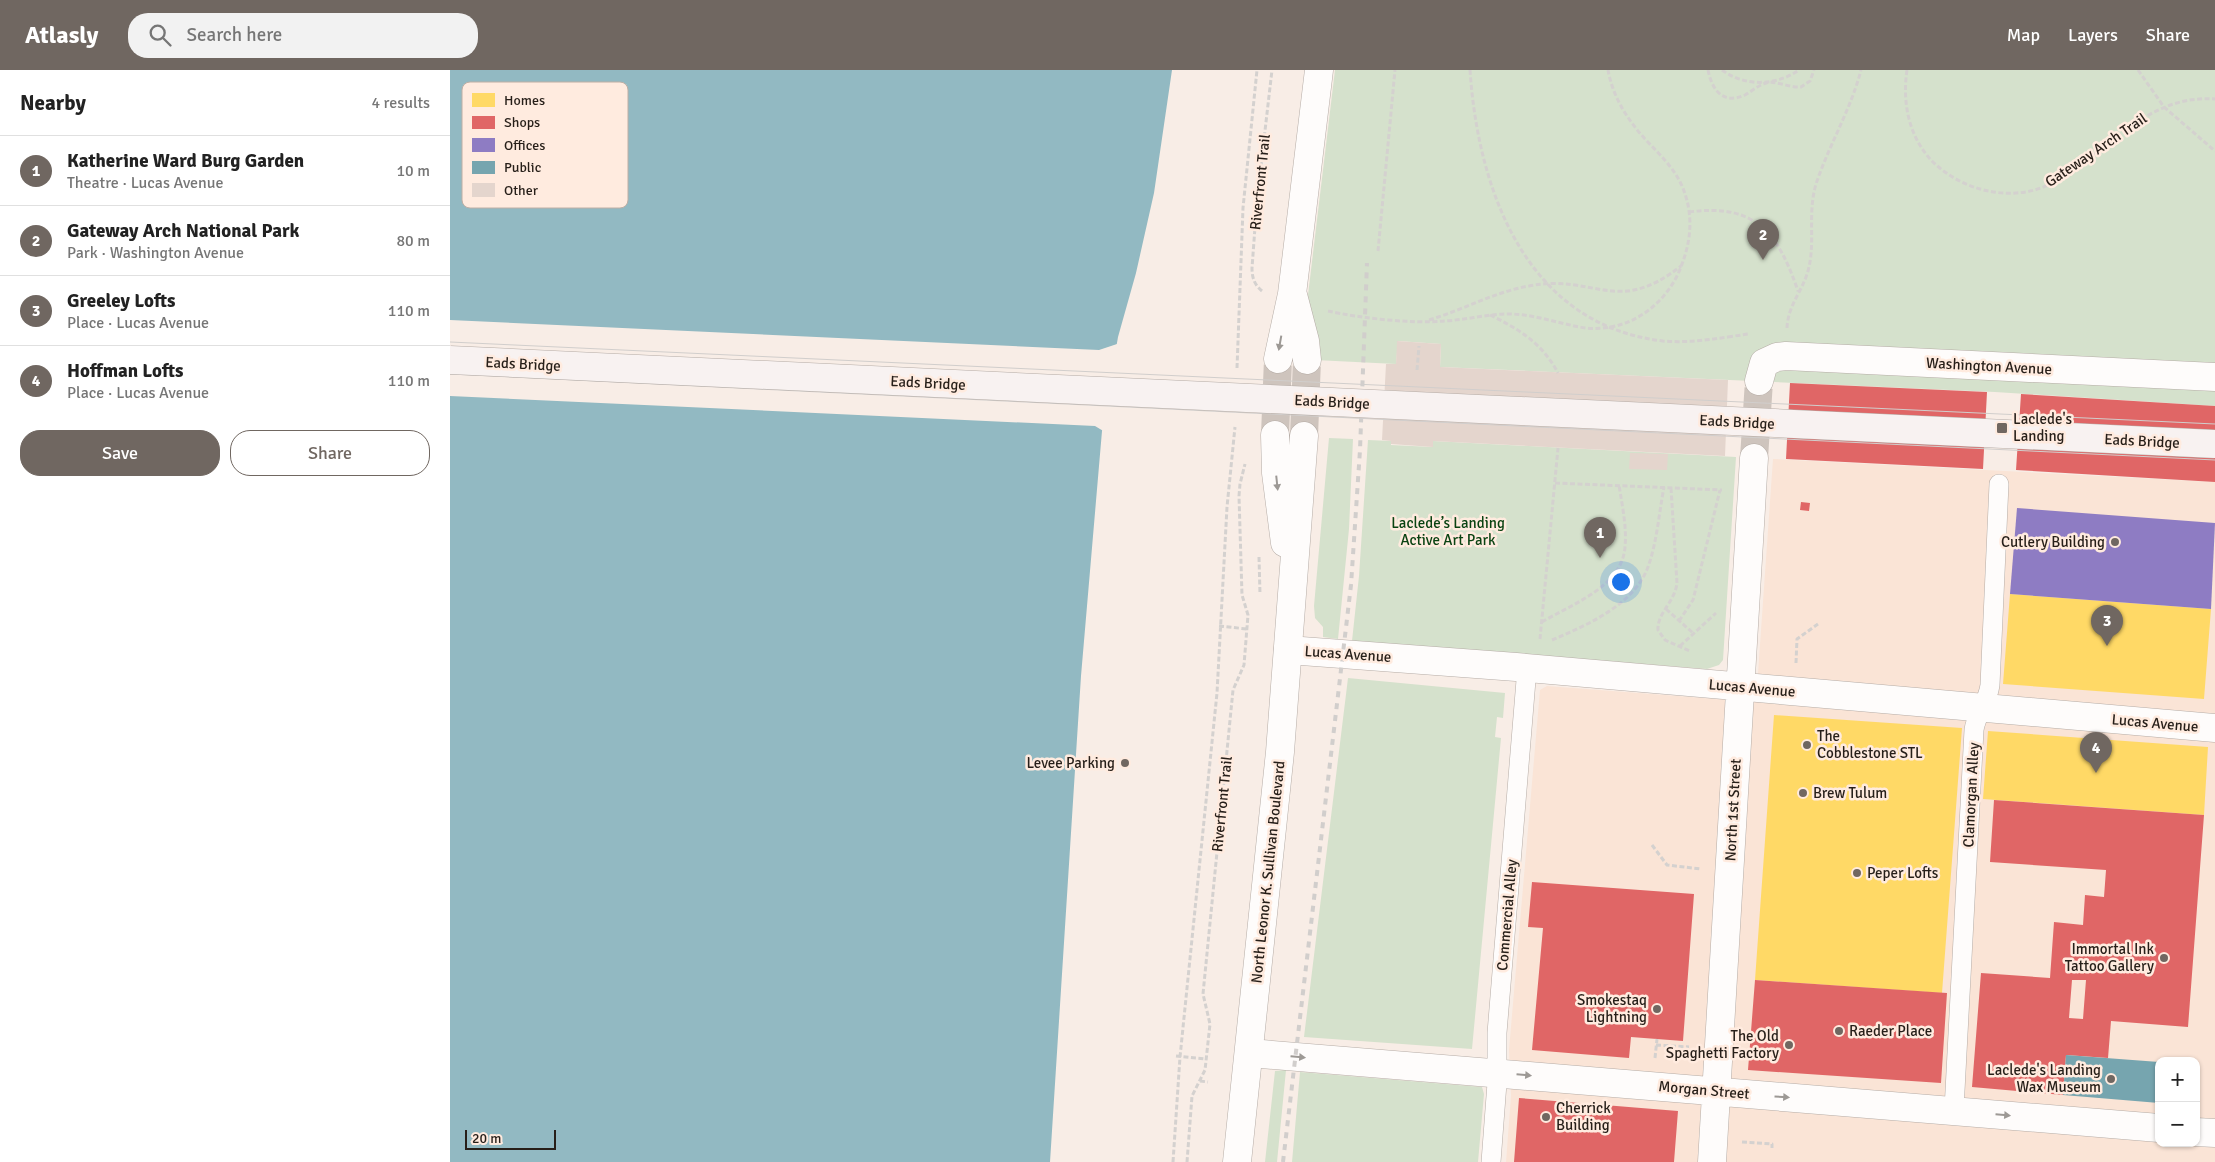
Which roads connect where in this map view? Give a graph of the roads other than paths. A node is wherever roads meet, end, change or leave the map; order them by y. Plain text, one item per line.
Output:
1 (1319, 70) edge
2 (1292, 294) junction
3 (1278, 359) tunnel mouth
4 (450, 360) edge
5 (1307, 360) tunnel mouth
6 (1761, 372) dead end
7 (2215, 376) edge
8 (1275, 435) tunnel mouth
9 (1304, 436) tunnel mouth
10 (2215, 444) edge
11 (1754, 458) tunnel mouth
12 (1999, 484) dead end
13 (1292, 582) junction
14 (1288, 650) junction
15 (1527, 668) junction
16 (1740, 687) junction
17 (1984, 708) junction
18 (2215, 728) edge
19 (1249, 1053) junction
20 (1497, 1073) junction
21 (1716, 1091) junction
22 (1954, 1110) junction
23 (2155, 1128) edge
24 (2200, 1132) edge
25 (2215, 1133) edge
26 (1237, 1162) edge
27 (1491, 1162) edge
28 (1712, 1162) edge

1 - 2 street
2 -> 3 street
2 - 5 street
4 - 10 main road, Eads Bridge, bridge
6 - 7 street, Washington Avenue
8 -> 13 street, North Leonor K. Sullivan Boulevard
9 - 13 street, North Leonor K. Sullivan Boulevard
11 - 16 street, North 1st Street
12 - 17 lane, Clamorgan Alley
13 - 14 street, North Leonor K. Sullivan Boulevard
14 - 15 street, Lucas Avenue
14 - 19 street, North Leonor K. Sullivan Boulevard
15 - 16 street, Lucas Avenue
15 - 20 lane, Commercial Alley
16 - 17 street, Lucas Avenue
16 - 21 street, North 1st Street
17 - 18 street, Lucas Avenue
17 - 22 lane, Clamorgan Alley
19 -> 20 street, Morgan Street
19 - 26 street, North Leonor K. Sullivan Boulevard
20 -> 21 street, Morgan Street
20 - 27 lane, Commercial Alley
21 -> 22 street, Morgan Street
21 - 28 street, North 1st Street
22 -> 23 street, Morgan Street
24 - 25 street

